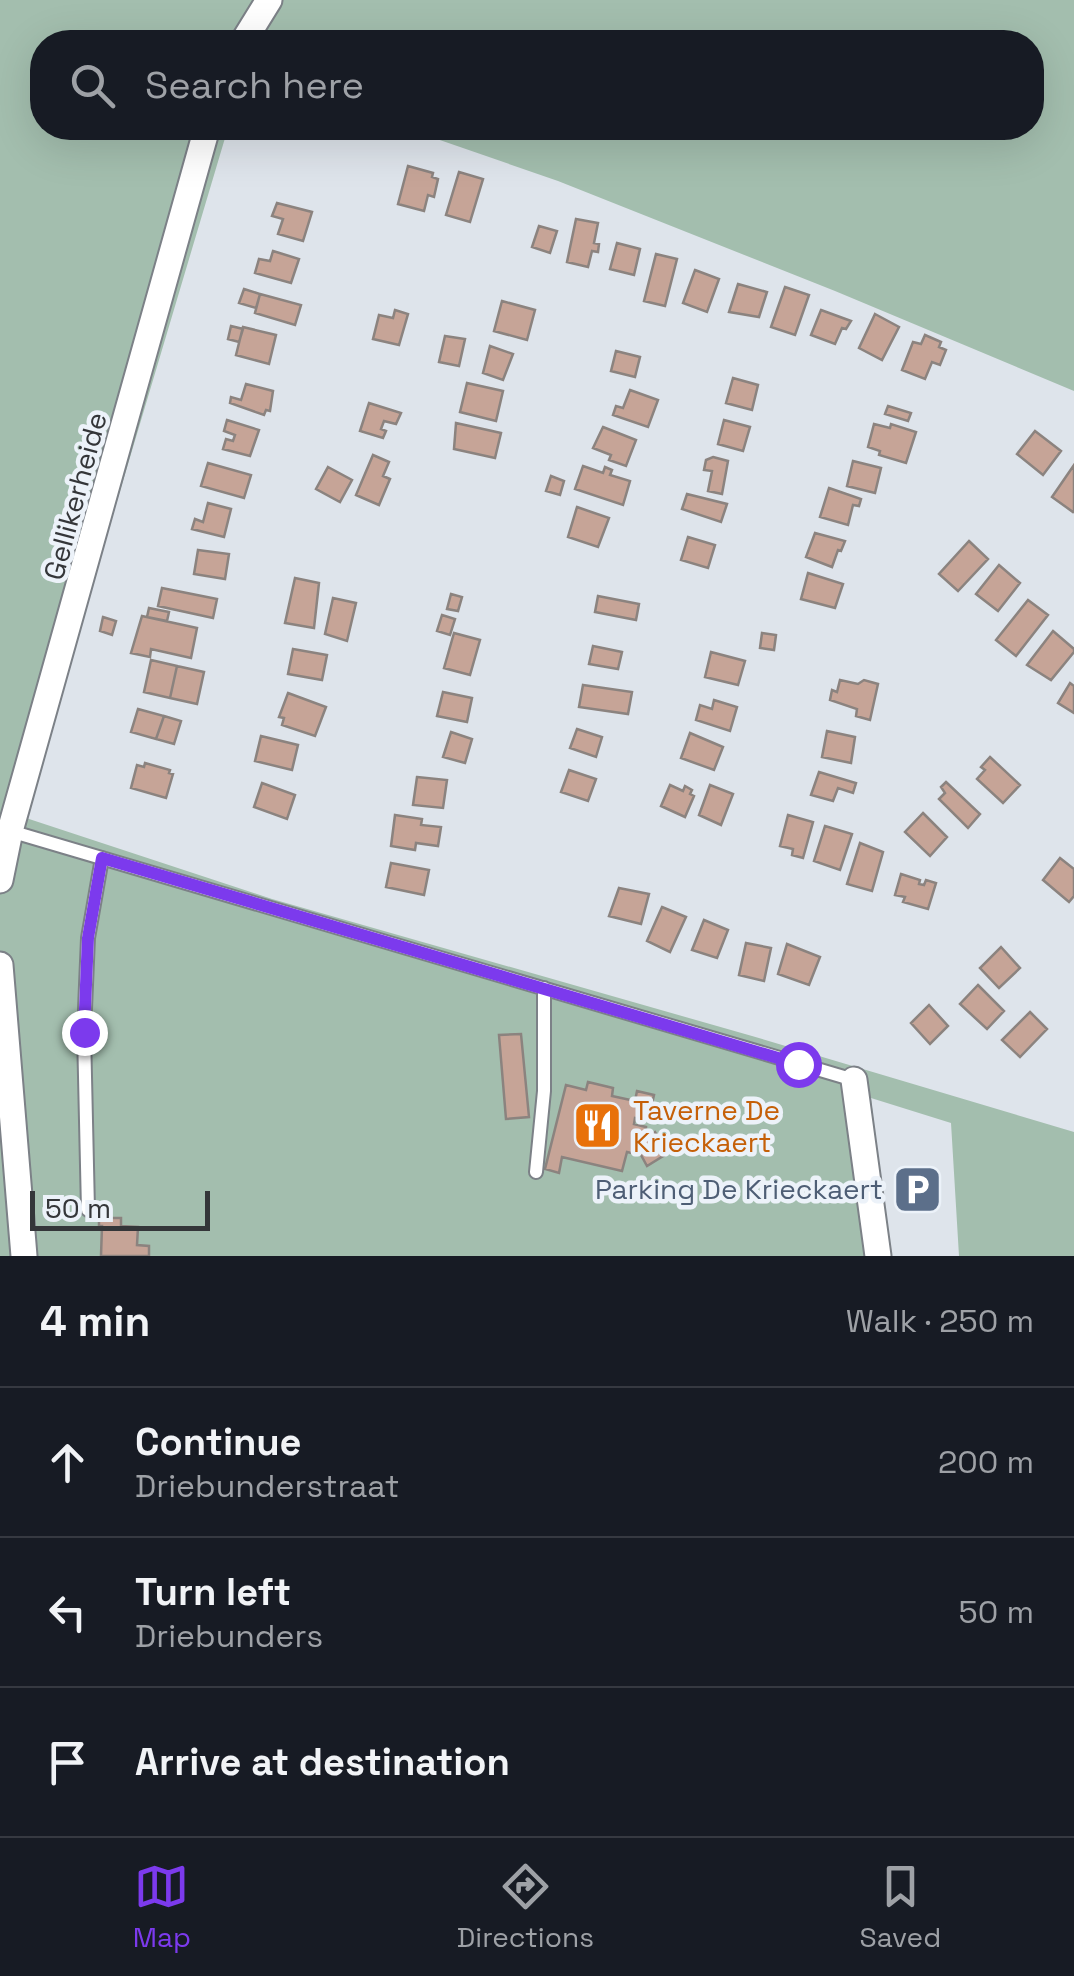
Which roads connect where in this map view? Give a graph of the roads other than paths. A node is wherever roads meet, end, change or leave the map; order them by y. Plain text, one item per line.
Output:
1 (269, 0) edge
2 (250, 30) edge
3 (204, 140) edge
4 (10, 831) junction
5 (102, 858) junction
6 (0, 880) edge
7 (0, 965) edge
8 (544, 988) junction
9 (854, 1080) joint
10 (536, 1172) dead end
11 (88, 1210) dead end
12 (24, 1256) edge
13 (878, 1256) edge

1 - 2 street
3 - 4 street, Gellikerheide
4 - 5 lane
4 - 6 street, Gellikerheide
5 - 8 lane
5 - 11 lane
7 - 12 street
8 - 9 lane
8 - 10 lane
9 - 13 street

